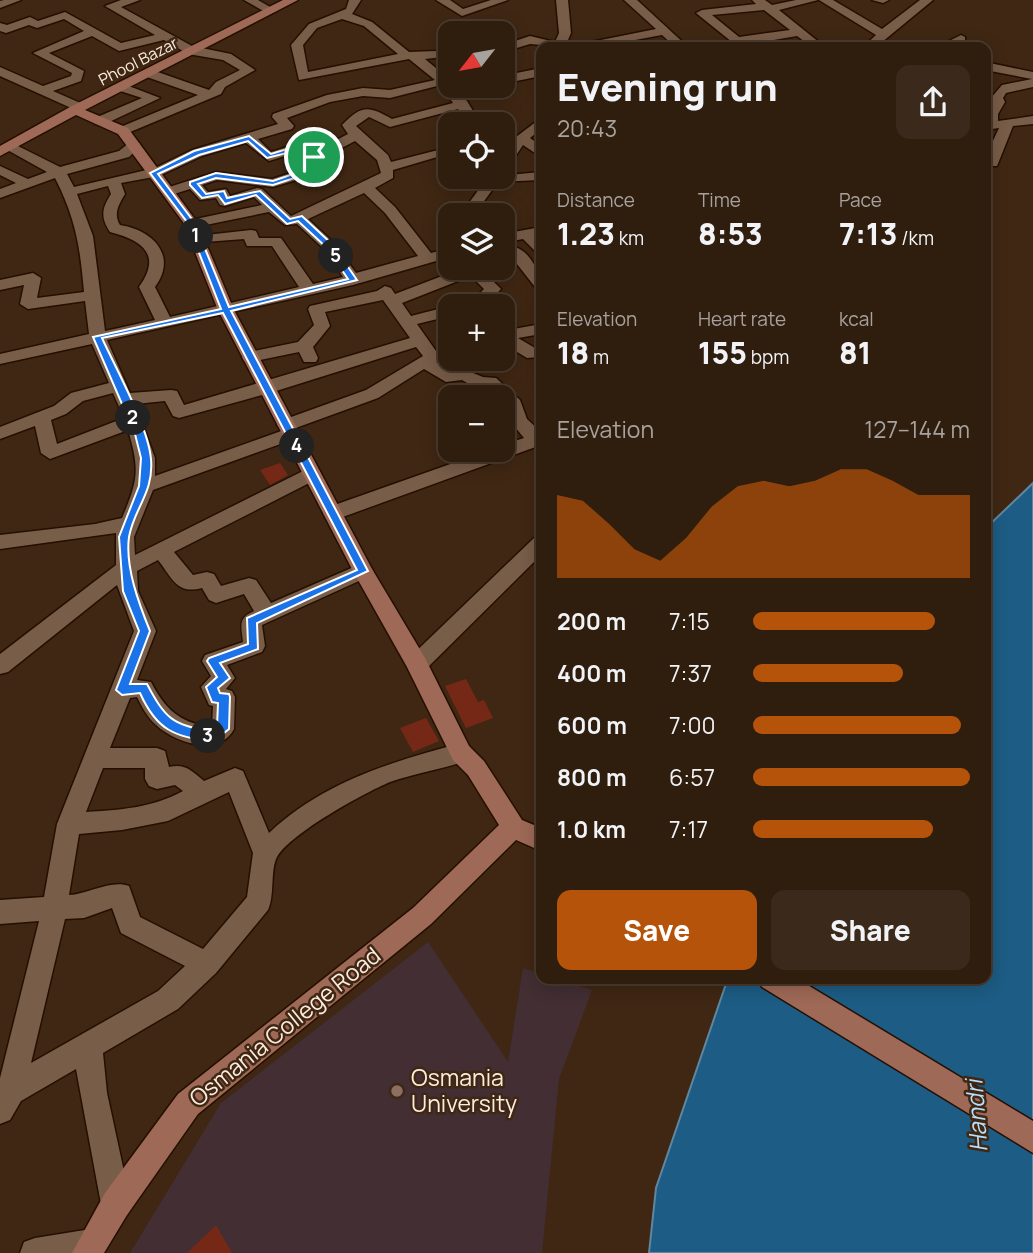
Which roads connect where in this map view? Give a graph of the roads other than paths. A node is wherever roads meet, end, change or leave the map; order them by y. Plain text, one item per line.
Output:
1 (15, 0) edge
2 (134, 0) edge
3 (250, 0) edge
4 (292, 0) edge
5 (355, 0) edge
6 (443, 0) edge
7 (502, 0) edge
8 (562, 0) edge
9 (630, 0) edge
10 (812, 0) edge
11 (825, 0) edge
12 (927, 0) edge
13 (106, 3) edge
14 (0, 5) edge
15 (765, 5) edge
16 (271, 11) junction
17 (343, 15) junction
18 (0, 26) edge
19 (665, 31) junction
20 (93, 32) junction
21 (799, 32) junction
22 (883, 34) junction
23 (166, 36) junction
24 (961, 39) dead end
25 (539, 42) edge
26 (562, 42) edge
27 (607, 42) edge
28 (677, 42) edge
29 (736, 42) edge
30 (748, 42) edge
31 (812, 42) edge
32 (874, 42) edge
33 (954, 42) edge
34 (515, 44) edge
35 (194, 50) junction
36 (438, 54) edge
37 (410, 57) junction
38 (991, 67) edge
39 (0, 71) edge
40 (148, 73) junction
41 (536, 73) edge
42 (1033, 76) edge
43 (438, 77) edge
44 (515, 77) edge
45 (1033, 83) edge
46 (121, 87) junction
47 (438, 87) edge
48 (42, 91) junction
49 (208, 94) junction
50 (459, 98) edge
51 (463, 103) junction
52 (78, 109) junction
53 (468, 112) edge
54 (991, 118) edge
55 (1033, 120) edge
56 (100, 121) junction
57 (1008, 123) junction
58 (991, 125) edge
59 (536, 126) edge
60 (356, 135) junction
61 (249, 138) junction
62 (128, 139) junction
63 (515, 140) edge
64 (520, 140) junction
65 (515, 147) edge
66 (5, 150) edge
67 (536, 150) edge
68 (438, 153) edge
69 (314, 157) junction
70 (183, 159) junction
71 (991, 163) edge
72 (386, 169) junction
73 (0, 170) edge
74 (59, 172) junction
75 (153, 172) junction
76 (216, 176) junction
77 (536, 176) edge
78 (515, 177) edge
79 (111, 181) junction
80 (28, 184) junction
81 (193, 184) junction
82 (366, 187) junction
83 (482, 189) edge
84 (487, 189) edge
85 (69, 192) junction
86 (168, 192) junction
87 (485, 192) junction
88 (0, 194) edge
89 (476, 203) edge
90 (272, 207) junction
91 (299, 218) junction
92 (194, 232) junction
93 (533, 233) edge
94 (515, 236) edge
95 (515, 252) edge
96 (438, 256) edge
97 (428, 259) junction
98 (374, 275) junction
99 (536, 278) edge
100 (353, 280) junction
101 (0, 285) edge
102 (309, 290) junction
103 (488, 294) edge
104 (94, 295) junction
105 (389, 297) junction
106 (226, 310) junction
107 (438, 314) edge
108 (406, 321) junction
109 (165, 323) junction
110 (536, 330) edge
111 (515, 334) edge
112 (97, 337) junction
113 (420, 340) junction
114 (515, 344) edge
115 (304, 346) junction
116 (536, 353) edge
117 (250, 356) junction
118 (438, 356) edge
119 (0, 359) edge
120 (428, 360) junction
121 (318, 372) junction
122 (267, 388) junction
123 (122, 393) junction
124 (42, 417) junction
125 (134, 421) junction
126 (289, 430) junction
127 (0, 433) edge
128 (536, 436) edge
129 (536, 440) edge
130 (312, 474) junction
131 (145, 486) junction
132 (333, 513) junction
133 (130, 523) junction
134 (0, 542) edge
135 (536, 548) edge
136 (161, 550) junction
137 (126, 568) junction
138 (363, 571) junction
139 (267, 614) junction
140 (417, 664) junction
141 (0, 666) edge
142 (122, 690) junction
143 (461, 753) junction
144 (95, 758) junction
145 (201, 793) junction
146 (69, 824) junction
147 (513, 827) junction
148 (536, 838) edge
149 (265, 853) junction
150 (54, 910) junction
151 (0, 912) edge
152 (207, 964) junction
153 (781, 984) edge
154 (88, 1047) junction
155 (6, 1100) edge
156 (1033, 1138) edge
157 (116, 1204) junction
158 (89, 1248) edge
159 (35, 1253) edge

1 - 14 street
2 - 13 street
3 - 16 street
4 - 16 street, Phool Bazar
5 - 17 street
6 - 7 street
8 - 26 street
9 - 19 street
10 - 15 street
11 - 22 street
12 - 22 street
13 - 23 street
15 - 21 street
15 - 29 street
16 - 35 street, Phool Bazar
17 - 37 street
17 - 37 street
18 - 20 street
19 - 27 street
19 - 28 street
20 - 23 street
20 - 48 street
21 - 30 street
21 - 31 street
22 - 32 street
23 - 35 street
24 - 33 street
25 - 34 street
35 - 40 street, Phool Bazar
35 - 49 street
36 - 37 street
37 - 43 street
38 - 42 street
39 - 48 street
40 - 46 street, Phool Bazar
40 - 49 street
41 - 44 street
45 - 54 street
46 - 52 street, Phool Bazar
46 - 56 street
47 - 61 street
48 - 52 street
49 - 62 street
50 - 51 street
51 - 53 street
51 - 60 street
52 - 56 street
52 - 66 street, Phool Bazar
55 - 57 street
56 - 62 street
57 - 58 street
57 - 71 street
59 - 64 street
60 - 69 street
60 - 72 street
61 - 69 street
61 - 70 street
62 - 74 street
62 - 75 street
63 - 64 street
64 - 65 street
64 - 67 street
66 - 74 street
68 - 72 street
69 - 76 street
70 - 75 street
70 - 76 street
72 - 82 street
73 - 80 street
74 - 80 street
74 - 85 street
75 - 79 street
75 - 86 street
76 - 81 street
77 - 78 street
79 - 85 street
79 - 109 street
80 - 88 street
81 - 86 street
81 - 90 street
82 - 91 street
82 - 97 street
83 - 87 street
84 - 87 street
85 - 104 street
86 - 92 street
87 - 89 street
90 - 91 street
90 - 92 street
91 - 100 street
92 - 102 street
92 - 106 street
93 - 94 street
95 - 99 street
96 - 97 street
97 - 98 street
98 - 100 street
98 - 105 street
100 - 102 street
101 - 104 street
102 - 106 street
103 - 105 street
104 - 112 street
105 - 108 street
105 - 115 street
106 - 109 street
106 - 117 street
107 - 108 street
108 - 113 street
109 - 112 street
110 - 111 street
112 - 119 street
112 - 123 street
113 - 120 street
113 - 121 street
114 - 116 street
115 - 117 street
115 - 121 street
117 - 122 street
118 - 120 street
120 - 126 street
120 - 128 street
121 - 122 street
122 - 123 street
122 - 126 street
123 - 124 street
123 - 125 street
124 - 125 street
124 - 127 street
125 - 131 street
126 - 130 street
126 - 131 street
129 - 132 street
130 - 132 street
130 - 136 street
131 - 133 street
132 - 138 street
133 - 134 street
133 - 137 street
135 - 140 street
136 - 137 street
136 - 139 street
137 - 141 street
137 - 142 street
138 - 139 street
138 - 140 street
139 - 142 street
140 - 143 street
142 - 144 street
143 - 147 street
143 - 149 street
144 - 145 street
144 - 146 street
145 - 146 street
145 - 149 street
146 - 150 street
147 - 148 street
147 - 157 street, Osmania College Road
149 - 152 street
150 - 151 street
150 - 152 street
150 - 155 street
152 - 154 street
153 - 156 street
154 - 155 street
154 - 157 street
157 - 158 street, Osmania College Road
158 - 159 street

